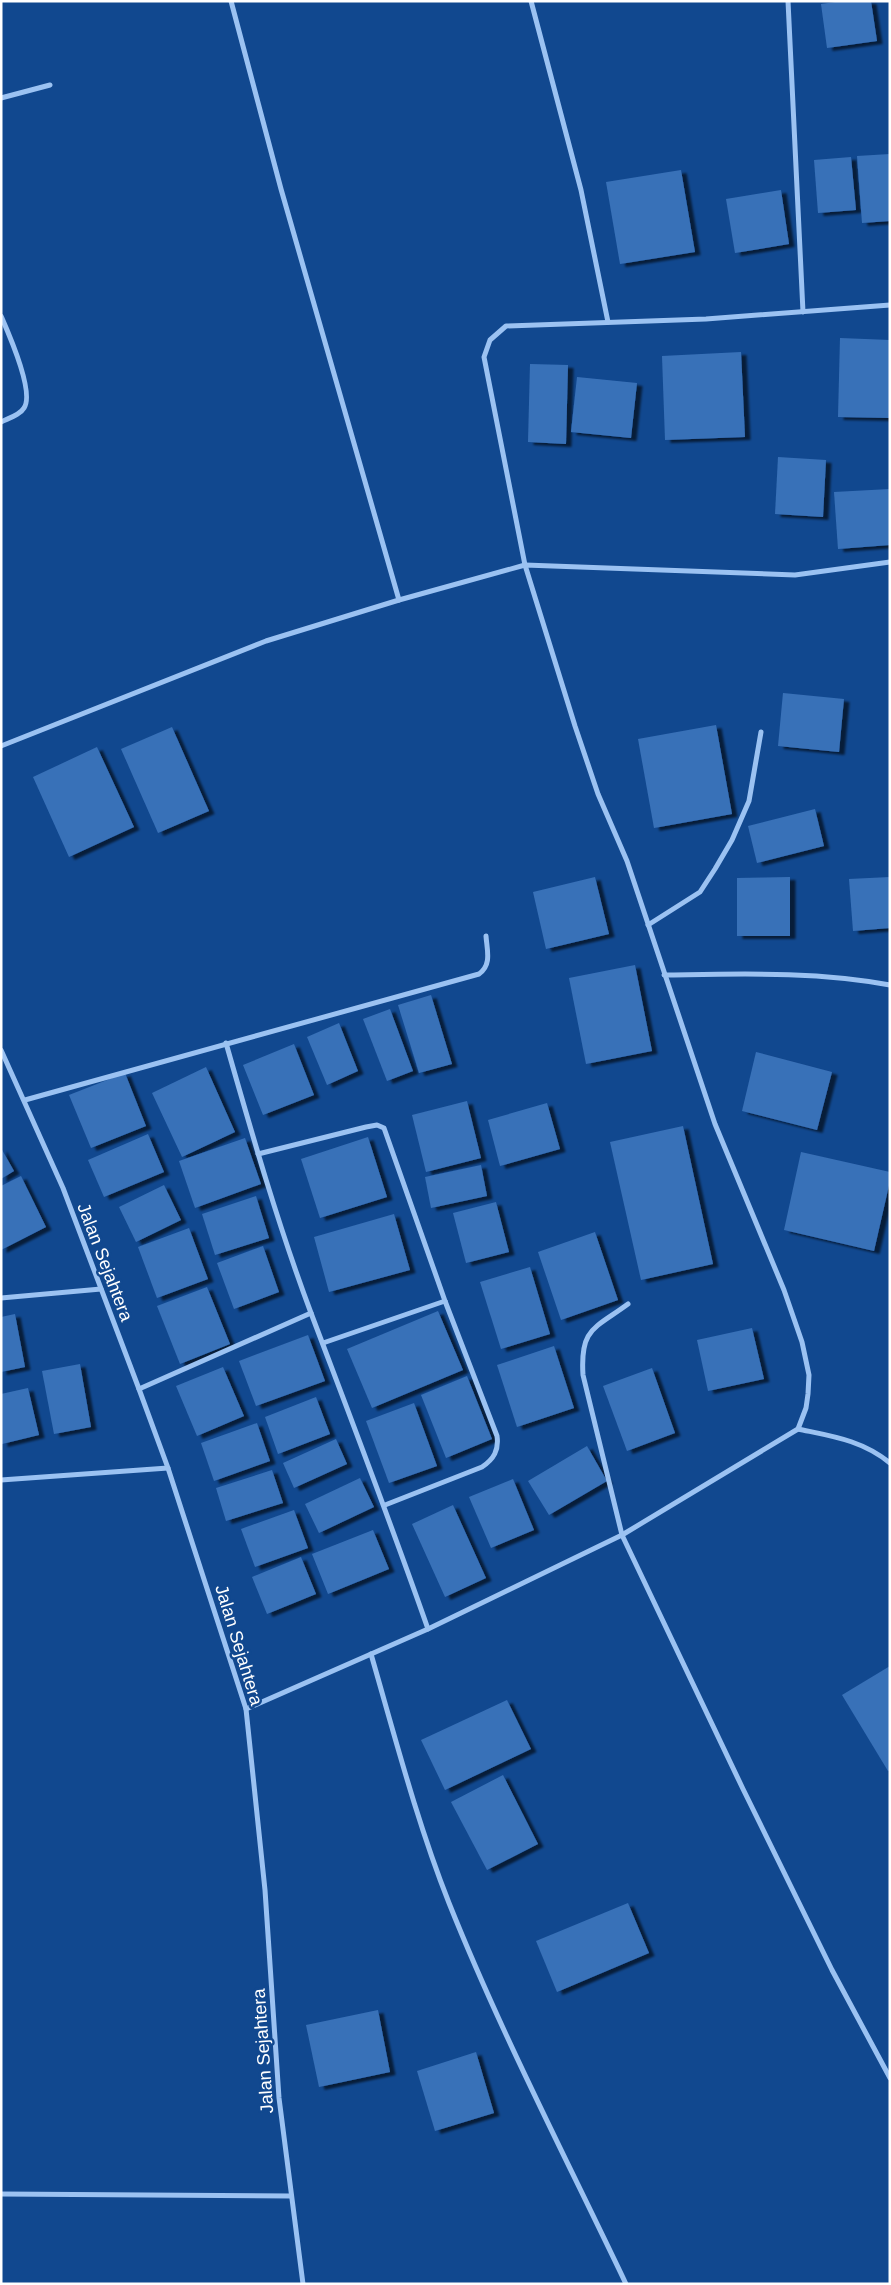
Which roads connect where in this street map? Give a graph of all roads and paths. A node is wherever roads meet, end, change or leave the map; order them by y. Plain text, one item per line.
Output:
1 (231, 1) edge
2 (531, 1) edge
3 (788, 1) edge
4 (50, 85) dead end
5 (1, 98) edge
6 (890, 305) edge
7 (803, 312) junction
8 (1, 316) edge
9 (608, 322) junction
10 (1, 422) edge
11 (890, 562) edge
12 (525, 565) junction
13 (399, 600) junction
14 (761, 732) dead end
15 (1, 746) edge
16 (648, 925) junction
17 (486, 936) dead end
18 (664, 974) junction
19 (890, 985) edge
20 (226, 1043) junction
21 (1, 1050) edge
22 (25, 1100) junction
23 (258, 1154) junction
24 (101, 1289) junction
25 (1, 1298) edge
26 (445, 1301) junction
27 (628, 1304) dead end
28 (312, 1313) junction
29 (323, 1343) junction
30 (139, 1389) junction
31 (798, 1428) junction
32 (890, 1463) edge
33 (168, 1468) junction
34 (1, 1480) edge
35 (384, 1505) junction
36 (622, 1535) junction
37 (428, 1630) junction
38 (371, 1654) junction
39 (246, 1709) junction
40 (890, 2078) edge
41 (1, 2194) edge
42 (291, 2196) junction
43 (304, 2284) edge
44 (626, 2284) edge

1 - 13 street
2 - 9 street
3 - 7 street
4 - 5 street
6 - 7 street
7 - 9 street
8 - 10 street
9 - 12 street
11 - 12 street
12 - 13 street
12 - 16 street
13 - 15 street
14 - 16 street
16 - 18 street
17 - 20 street
18 - 19 street
18 - 31 street
20 - 22 street
20 - 23 street
21 - 22 street, Jalan Sejahtera
22 - 24 street, Jalan Sejahtera
23 - 26 street
23 - 28 street
24 - 25 street
24 - 30 street, Jalan Sejahtera
26 - 29 street
26 - 35 street
27 - 36 street
28 - 29 street
28 - 30 street
29 - 35 street
30 - 33 street, Jalan Sejahtera
31 - 32 street
31 - 36 street
33 - 34 street
33 - 39 street, Jalan Sejahtera
35 - 37 street
36 - 37 street
36 - 40 street
37 - 38 street
38 - 39 street
38 - 44 street
39 - 42 street, Jalan Sejahtera
41 - 42 street
42 - 43 street, Jalan Sejahtera

